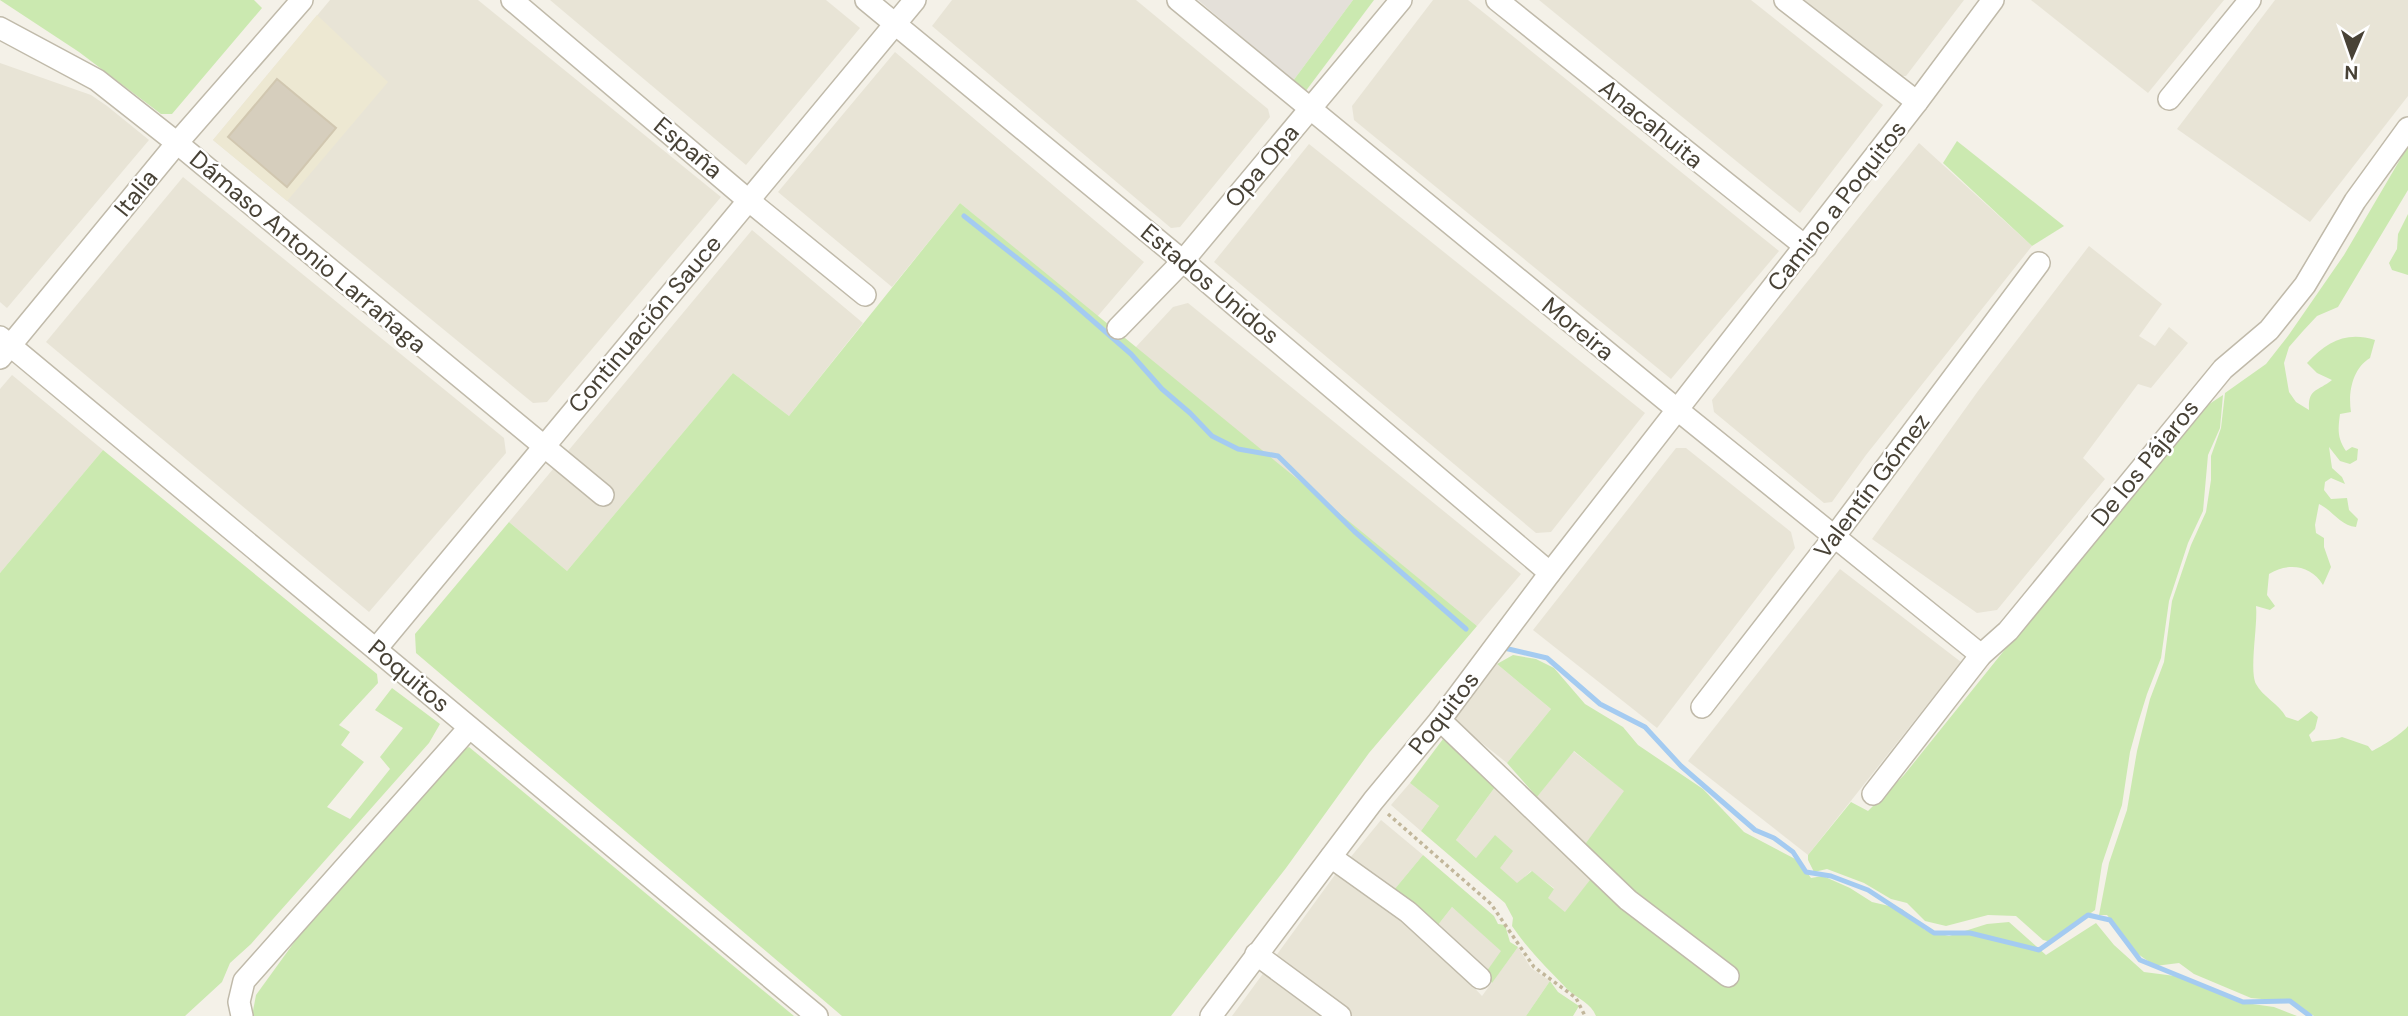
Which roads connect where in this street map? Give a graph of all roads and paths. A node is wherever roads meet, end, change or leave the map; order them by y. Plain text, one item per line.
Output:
1 (512, 0) edge
2 (866, 0) edge
3 (915, 0) edge
4 (1178, 0) edge
5 (1401, 0) edge
6 (1497, 0) edge
7 (1785, 0) edge
8 (1993, 0) edge
9 (2250, 0) edge
10 (299, 1) edge
11 (895, 24) junction
12 (0, 28) edge
13 (2169, 99) dead end
14 (1917, 102) junction
15 (1310, 108) junction
16 (2408, 128) edge
17 (177, 143) junction
18 (748, 200) junction
19 (1806, 247) junction
20 (1183, 261) junction
21 (2039, 263) dead end
22 (865, 295) dead end
23 (1118, 328) dead end
24 (4, 347) edge
25 (1679, 411) junction
26 (542, 447) junction
27 (603, 495) dead end
28 (1834, 537) junction
29 (1550, 573) junction
30 (376, 649) junction
31 (1981, 655) junction
32 (1702, 707) dead end
33 (1440, 720) junction
34 (469, 727) junction
35 (1873, 794) dead end
36 (1373, 801) junction
37 (1331, 857) junction
38 (1256, 954) junction
39 (1728, 976) dead end
40 (1480, 978) dead end
41 (242, 1016) edge
42 (817, 1016) edge
43 (1211, 1016) edge
44 (1340, 1016) edge
45 (1585, 1016) edge

1 - 18 street, España
2 - 11 street, Estados Unidos
3 - 11 street, Continuación Sauce
4 - 15 street, Moreira
5 - 15 street, Opa Opa
6 - 19 street, Anacahuita
7 - 14 street
8 - 14 street, Camino a Poquitos
9 - 13 street
10 - 17 street, Italia
11 - 18 street, Continuación Sauce
11 - 20 street, Estados Unidos
12 - 17 street, Dámaso Antonio Larrañaga
14 - 19 street, Camino a Poquitos
15 - 20 street, Opa Opa
15 - 25 street, Moreira
16 - 31 street, De los Pájaros
17 - 24 street, Italia
17 - 26 street, Dámaso Antonio Larrañaga
18 - 22 street, España
18 - 26 street, Continuación Sauce
19 - 25 street, Camino a Poquitos
20 - 23 street, Opa Opa
20 - 29 street, Estados Unidos
21 - 28 street, Valentín Gómez
24 - 30 street, Poquitos
25 - 28 street, Moreira
25 - 29 street, Poquitos
26 - 27 street, Dámaso Antonio Larrañaga
26 - 30 street, Continuación Sauce
28 - 31 street, Moreira
28 - 32 street, Valentín Gómez
29 - 33 street, Poquitos
30 - 34 street, Poquitos
31 - 35 street, De los Pájaros
33 - 36 street, Poquitos
33 - 39 street
34 - 41 street
34 - 42 street, Poquitos
36 - 37 street, Poquitos
36 - 45 path
37 - 38 street, Poquitos
37 - 40 street
38 - 43 street, Poquitos
38 - 44 street

